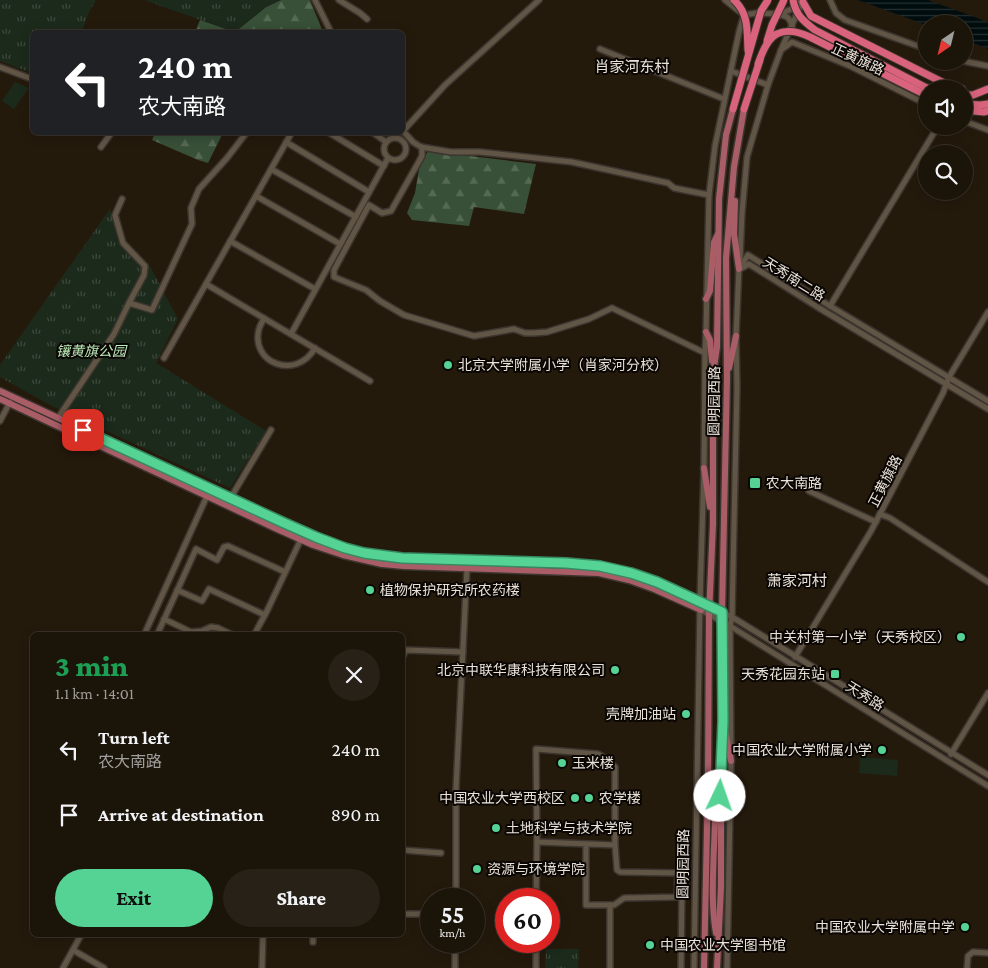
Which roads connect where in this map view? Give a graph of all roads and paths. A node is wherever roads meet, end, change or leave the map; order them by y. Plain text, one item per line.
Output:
1 (315, 0) edge
2 (339, 0) edge
3 (539, 0) edge
4 (725, 0) edge
5 (734, 0) edge
6 (768, 0) edge
7 (784, 0) edge
8 (793, 0) edge
9 (830, 0) edge
10 (801, 1) edge
11 (780, 14) junction
12 (744, 16) junction
13 (367, 19) dead end
14 (792, 26) junction
15 (330, 30) edge
16 (918, 46) edge
17 (600, 49) dead end
18 (781, 50) junction
19 (748, 58) junction
20 (973, 63) edge
21 (758, 64) junction
22 (988, 66) edge
23 (0, 67) edge
24 (731, 71) junction
25 (30, 78) edge
26 (940, 80) edge
27 (918, 83) edge
28 (768, 85) junction
29 (988, 89) edge
30 (973, 90) edge
31 (918, 91) edge
32 (973, 95) edge
33 (724, 100) junction
34 (918, 100) edge
35 (988, 104) edge
36 (973, 105) edge
37 (744, 109) joint
38 (732, 110) joint
39 (973, 111) edge
40 (988, 111) edge
41 (973, 124) edge
42 (405, 130) edge
43 (988, 130) edge
44 (405, 134) edge
45 (110, 135) edge
46 (246, 135) edge
47 (290, 135) edge
48 (333, 135) edge
49 (376, 135) edge
50 (402, 135) edge
51 (933, 135) edge
52 (400, 138) junction
53 (286, 142) junction
54 (386, 142) junction
55 (101, 147) dead end
56 (422, 147) junction
57 (388, 158) junction
58 (384, 166) junction
59 (734, 167) junction
60 (271, 169) junction
61 (369, 192) junction
62 (709, 195) junction
63 (256, 196) junction
64 (122, 199) dead end
65 (356, 217) junction
66 (718, 233) junction
67 (230, 241) junction
68 (340, 244) junction
69 (739, 269) junction
70 (206, 284) junction
71 (315, 289) junction
72 (706, 298) junction
73 (129, 304) junction
74 (830, 306) junction
75 (988, 312) edge
76 (264, 318) junction
77 (706, 332) junction
78 (291, 334) junction
79 (736, 336) junction
80 (315, 348) junction
81 (705, 353) junction
82 (164, 358) dead end
83 (713, 374) junction
84 (949, 377) junction
85 (727, 379) junction
86 (370, 380) dead end
87 (946, 384) junction
88 (0, 391) edge
89 (0, 400) edge
90 (11, 400) junction
91 (988, 400) edge
92 (988, 409) edge
93 (58, 418) junction
94 (0, 421) edge
95 (271, 430) dead end
96 (704, 468) junction
97 (809, 492) dead end
98 (207, 496) junction
99 (230, 498) junction
100 (880, 514) junction
101 (876, 522) junction
102 (713, 524) junction
103 (301, 539) junction
104 (467, 568) junction
105 (285, 572) junction
106 (988, 582) edge
107 (177, 590) junction
108 (700, 602) junction
109 (710, 606) junction
110 (701, 610) junction
111 (722, 612) junction
112 (265, 615) junction
113 (709, 615) junction
114 (732, 617) junction
115 (164, 619) junction
116 (722, 622) junction
117 (730, 626) junction
118 (145, 632) edge
119 (158, 632) edge
120 (187, 632) edge
121 (198, 632) edge
122 (227, 632) edge
123 (256, 632) edge
124 (405, 652) edge
125 (463, 652) junction
126 (795, 657) junction
127 (988, 693) edge
128 (723, 721) junction
129 (952, 752) junction
130 (947, 760) junction
131 (731, 761) junction
132 (988, 775) edge
133 (988, 786) edge
134 (537, 842) junction
135 (586, 844) junction
136 (615, 845) junction
137 (405, 850) edge
138 (441, 853) dead end
139 (680, 885) junction
140 (695, 885) junction
141 (456, 888) edge
142 (536, 888) edge
143 (610, 905) junction
144 (405, 914) edge
145 (420, 914) edge
146 (80, 937) edge
147 (263, 937) edge
148 (313, 937) edge
149 (313, 942) dead end
150 (73, 950) junction
151 (455, 953) edge
152 (536, 953) edge
153 (988, 953) edge
154 (63, 968) edge
155 (104, 968) edge
156 (262, 968) edge
157 (455, 968) edge
158 (536, 968) edge
159 (610, 968) edge
160 (681, 968) edge
161 (694, 968) edge
162 (704, 968) edge
163 (717, 968) edge
164 (727, 968) edge
165 (967, 968) edge

1 - 15 street
2 - 13 street
3 - 42 street
4 - 12 street
5 - 19 highway, bridge
6 - 19 highway, 圆明园西路, bridge
7 - 21 highway, 圆明园西路, bridge
8 - 27 highway, bridge
9 - 16 street
10 - 11 street
10 - 14 street, 圆明园西路
10 - 26 highway
11 - 12 street
11 - 14 street
12 - 24 street, 圆明园西路
14 - 18 street, 圆明园西路
17 - 33 street
18 - 28 street, 圆明园西路
18 - 34 street, 正黄旗路
19 - 38 highway, 圆明园西路, bridge
20 - 22 street
21 - 31 highway, bridge
21 - 37 highway, 圆明园西路, bridge
23 - 25 street
24 - 28 street
24 - 33 street, 圆明园西路
28 - 69 street, 圆明园西路
29 - 30 highway
29 - 32 highway
33 - 62 street, 圆明园西路
35 - 36 highway
37 - 59 main road, 圆明园西路
38 - 66 main road, 圆明园西路
39 - 40 highway
41 - 43 street
44 - 56 street
45 - 55 street
46 - 73 street
47 - 53 street
48 - 58 street
49 - 54 street
50 - 52 street
51 - 74 street
52 - 54 street
52 - 57 street
53 - 60 street
53 - 61 street
54 - 57 street
56 - 62 street
56 - 81 street
57 - 58 street
58 - 61 street
59 - 69 main road
59 - 85 main road, 圆明园西路
60 - 63 street
60 - 65 street
61 - 65 street
62 - 72 street, 圆明园西路
63 - 67 street
63 - 68 street
64 - 73 street
65 - 68 street
66 - 72 main road
66 - 83 main road, 圆明园西路
67 - 70 street
67 - 71 street
68 - 71 street
69 - 74 street, 天秀南二路
69 - 79 street, 圆明园西路
69 - 87 street, 天秀南二路
70 - 76 street
70 - 82 street
71 - 78 street
72 - 77 street, 圆明园西路
73 - 93 street
74 - 84 street, 天秀南二路
75 - 84 street, 正黄旗路
76 - 78 street
76 - 80 street
77 - 81 street, 圆明园西路
77 - 83 main road
78 - 80 street
79 - 85 main road
79 - 114 street, 圆明园西路
80 - 86 street
81 - 96 street, 圆明园西路
83 - 102 main road, 圆明园西路
84 - 87 street, 正黄旗路
84 - 91 street, 天秀南二路
85 - 111 main road, 圆明园西路
87 - 92 street, 天秀南二路
87 - 100 street, 正黄旗路
88 - 90 main road
89 - 90 main road
90 - 93 main road
90 - 94 street
90 - 98 main road
93 - 99 main road
95 - 99 street
96 - 102 main road
96 - 108 street, 圆明园西路
97 - 101 street
98 - 103 main road
98 - 118 street
99 - 108 main road
100 - 101 street, 正黄旗路
100 - 106 street
101 - 126 street, 正黄旗路
102 - 109 main road, 圆明园西路
103 - 104 main road
103 - 105 street
104 - 110 main road
104 - 125 street
105 - 107 street
105 - 112 street
107 - 112 street
107 - 115 street
108 - 109 street, 天秀路
108 - 110 street, 圆明园西路
109 - 111 street, 天秀路
109 - 113 main road, 圆明园西路
110 - 113 street, 天秀路
110 - 140 street, 圆明园西路
111 - 114 street, 天秀路
111 - 116 main road, 圆明园西路
112 - 123 street
113 - 116 street, 天秀路
113 - 162 main road, 圆明园西路
114 - 117 street, 圆明园西路
114 - 126 street, 天秀路
115 - 119 street
115 - 120 street
116 - 117 street, 天秀路
116 - 128 main road, 圆明园西路
117 - 130 street, 天秀路
117 - 131 street
121 - 122 street
124 - 125 street
125 - 141 street
126 - 129 street, 天秀路
127 - 129 street
128 - 131 main road
128 - 163 main road, 圆明园西路
129 - 130 street
129 - 132 street, 天秀路
130 - 133 street, 天秀路
131 - 164 street
134 - 135 street
134 - 136 street
134 - 142 street
135 - 136 street
135 - 143 street
136 - 139 street
137 - 138 street
139 - 140 street
139 - 143 street
139 - 160 street
140 - 161 street, 圆明园西路
143 - 159 street
144 - 145 street
146 - 150 street
147 - 156 street
148 - 149 street
150 - 154 street
150 - 155 street
151 - 157 street
152 - 158 street
153 - 165 street

